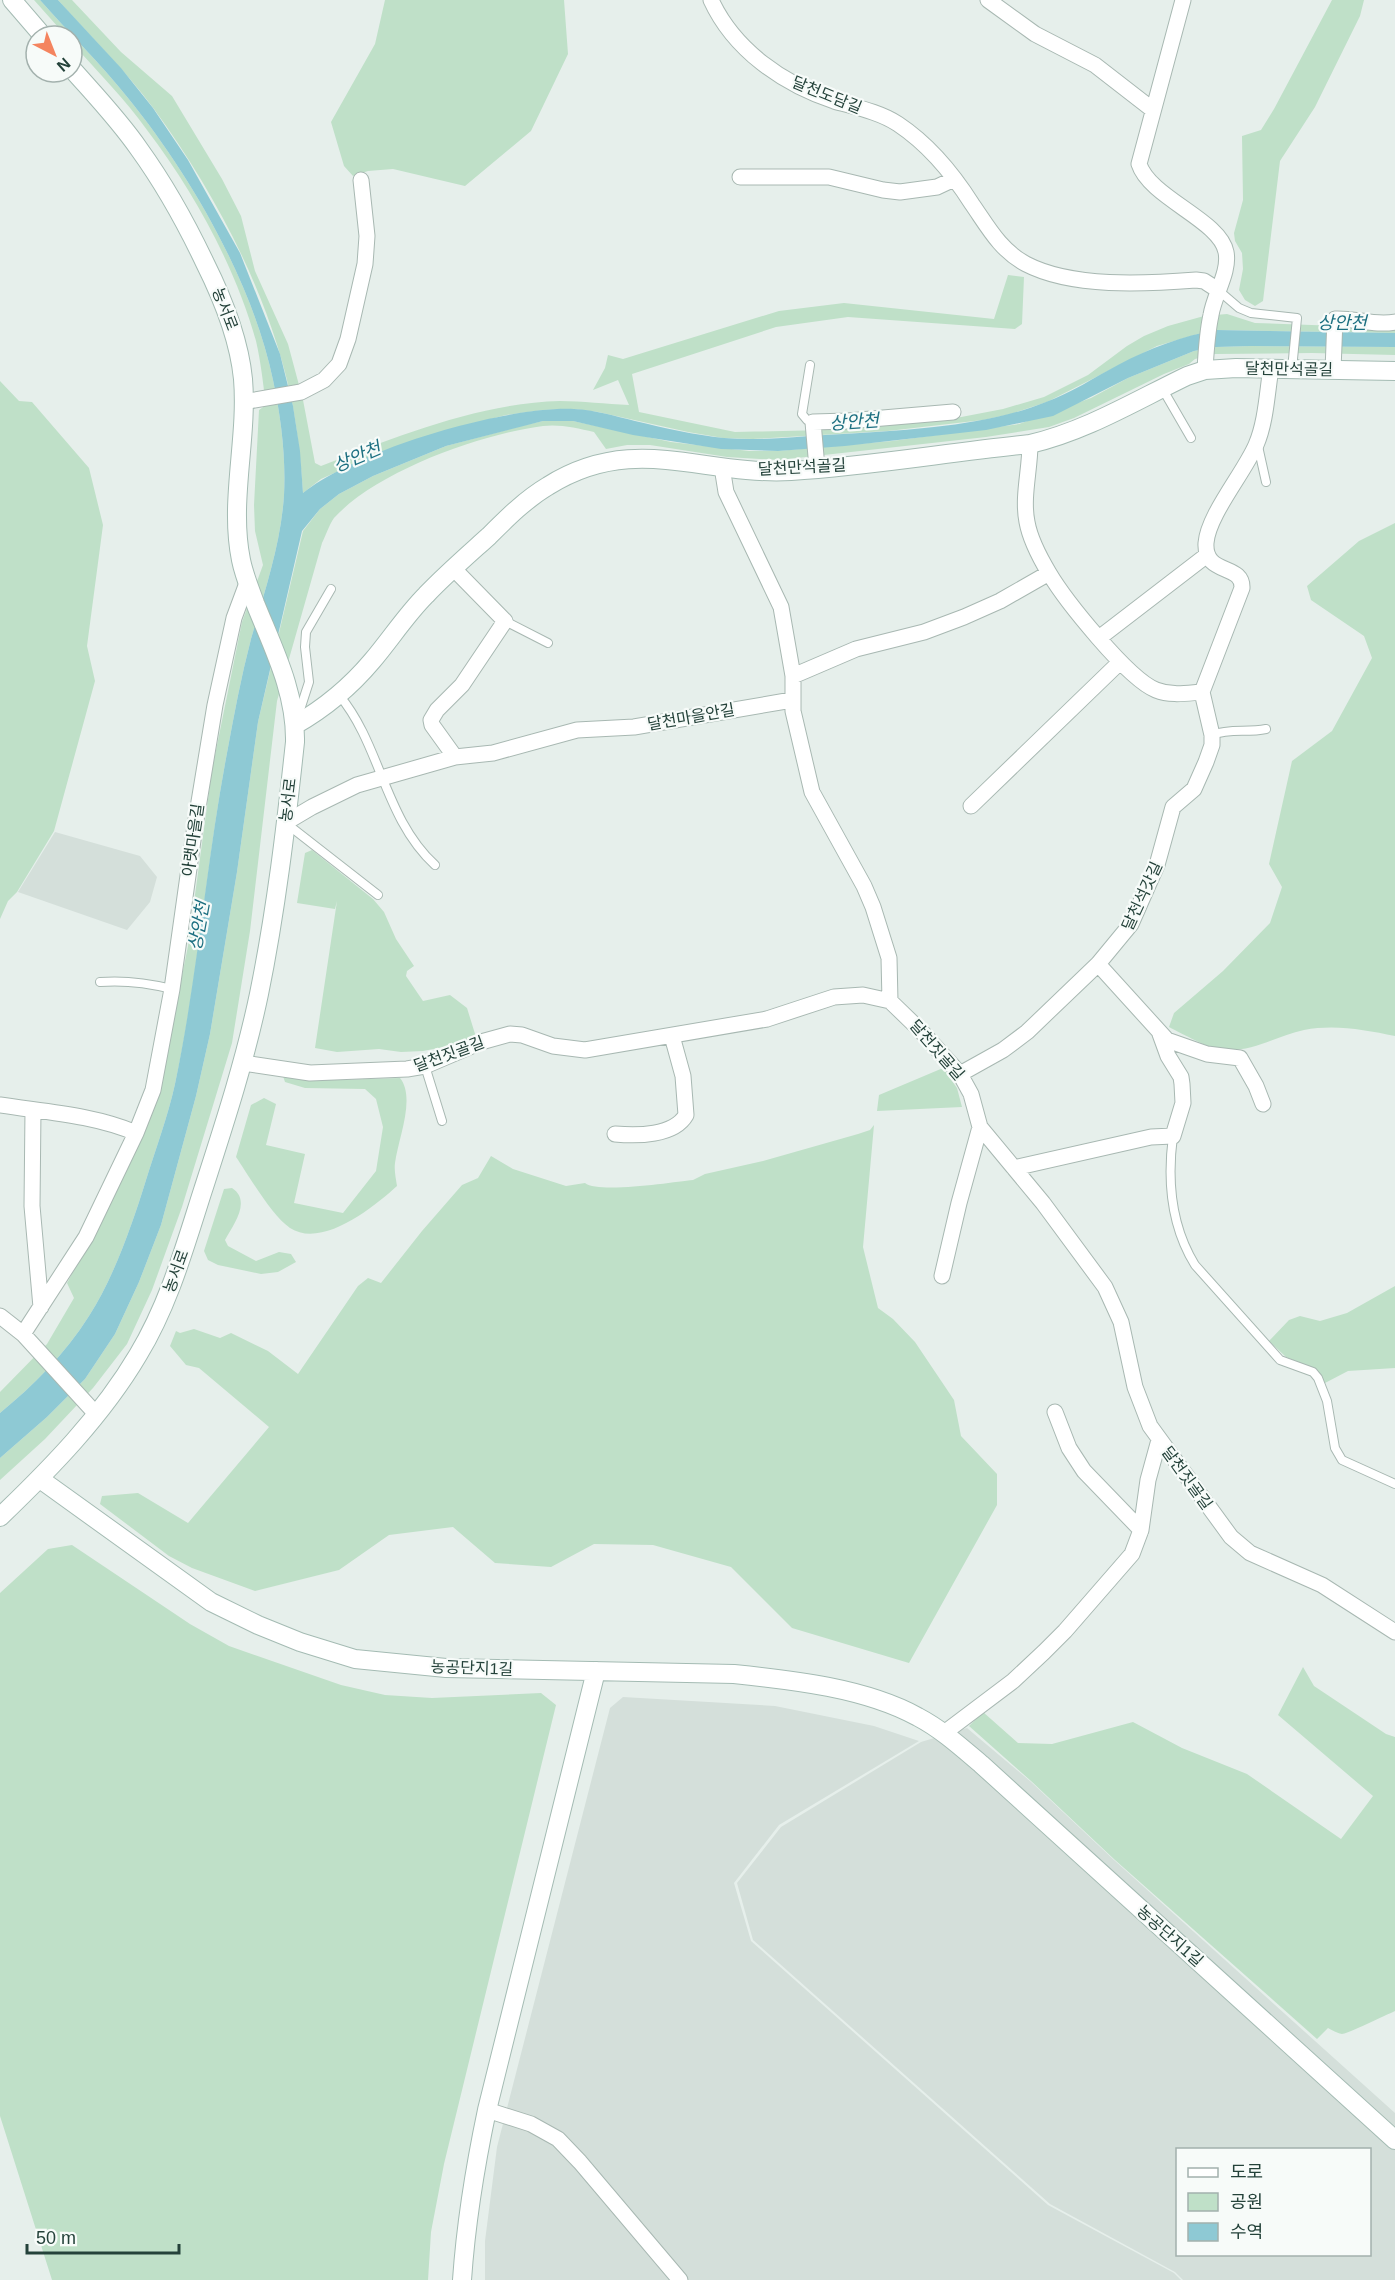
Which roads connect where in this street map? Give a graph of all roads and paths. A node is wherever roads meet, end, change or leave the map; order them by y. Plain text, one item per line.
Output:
1 (12, 0) edge
2 (711, 0) edge
3 (988, 0) edge
4 (1183, 0) edge
5 (33, 24) edge
6 (84, 83) edge
7 (1153, 110) junction
8 (741, 177) dead end
9 (954, 178) junction
10 (361, 180) dead end
11 (1218, 290) junction
12 (1395, 322) edge
13 (1292, 362) junction
14 (1333, 363) junction
15 (810, 365) dead end
16 (1205, 365) junction
17 (1271, 368) junction
18 (1395, 371) edge
19 (1162, 388) junction
20 (243, 402) junction
21 (953, 412) dead end
22 (813, 422) junction
23 (1191, 438) dead end
24 (1030, 444) junction
25 (1257, 444) junction
26 (816, 463) junction
27 (722, 467) junction
28 (1266, 482) dead end
29 (1207, 555) junction
30 (453, 568) junction
31 (1049, 573) junction
32 (249, 587) junction
33 (331, 589) dead end
34 (505, 621) junction
35 (1100, 638) junction
36 (548, 643) dead end
37 (1120, 662) junction
38 (793, 676) junction
39 (1202, 692) junction
40 (338, 694) junction
41 (792, 700) junction
42 (295, 725) junction
43 (1266, 729) dead end
44 (1212, 735) junction
45 (455, 757) junction
46 (382, 777) junction
47 (971, 806) dead end
48 (285, 823) junction
49 (435, 865) dead end
50 (378, 895) dead end
51 (1098, 964) junction
52 (100, 982) dead end
53 (172, 989) junction
54 (890, 1001) junction
55 (1160, 1034) junction
56 (672, 1036) junction
57 (243, 1063) junction
58 (425, 1066) junction
59 (960, 1074) junction
60 (1263, 1104) dead end
61 (0, 1105) edge
62 (33, 1110) junction
63 (442, 1121) dead end
64 (980, 1127) junction
65 (136, 1133) junction
66 (615, 1134) dead end
67 (1173, 1136) junction
68 (1014, 1168) junction
69 (942, 1276) dead end
70 (41, 1307) junction
71 (0, 1316) edge
72 (27, 1338) junction
73 (1055, 1412) dead end
74 (96, 1414) junction
75 (1159, 1440) junction
76 (40, 1479) junction
77 (1395, 1484) edge
78 (0, 1517) edge
79 (1140, 1530) junction
80 (1395, 1632) edge
81 (596, 1671) junction
82 (944, 1733) junction
83 (487, 2110) junction
84 (1395, 2140) edge
85 (462, 2280) edge
86 (680, 2280) edge

1 - 5 street
2 - 9 street, 달천도담길
3 - 7 street
4 - 7 street
6 - 20 street, 농서로
7 - 11 street
8 - 9 street
9 - 11 street, 달천도담길
10 - 20 street
11 - 13 lane
11 - 16 street
12 - 14 street
13 - 14 street, 달천만석골길
13 - 17 street, 달천만석골길
14 - 18 street, 달천만석골길
15 - 22 lane
16 - 17 street, 달천만석골길
16 - 19 street, 달천만석골길
17 - 25 street
19 - 23 lane
19 - 24 street, 달천만석골길
20 - 32 street, 농서로
21 - 22 street
22 - 26 street
24 - 26 street, 달천만석골길
24 - 31 street
25 - 28 lane
25 - 29 street
26 - 27 street, 달천만석골길
27 - 30 street, 달천만석골길
27 - 38 street
29 - 35 street
29 - 39 street
30 - 34 street
30 - 40 street, 달천만석골길
31 - 35 street
31 - 38 street
32 - 42 street, 농서로
32 - 53 street, 아랫마을길
33 - 42 lane
34 - 36 lane
34 - 45 street
35 - 37 street
37 - 39 street
37 - 47 street
38 - 41 street
39 - 44 street, 달천석갓길
40 - 42 street, 달천만석골길
40 - 46 lane
41 - 45 street, 달천마을안길
41 - 54 street
42 - 48 street, 농서로
43 - 44 lane
44 - 51 street, 달천석갓길
45 - 46 street, 달천마을안길
46 - 48 street, 달천마을안길
46 - 49 lane
48 - 50 lane
48 - 57 street, 농서로
51 - 55 street
51 - 59 street, 달천석갓길
52 - 53 lane
53 - 65 street, 아랫마을길
54 - 56 street, 달천짓골길
54 - 59 street, 달천짓골길
55 - 60 street
55 - 67 street
56 - 58 street, 달천짓골길
56 - 66 street
57 - 58 street, 달천짓골길
57 - 74 street, 농서로
58 - 63 lane
59 - 64 street, 달천짓골길
61 - 62 street
62 - 65 street
62 - 70 street
64 - 68 street, 달천짓골길
64 - 69 street
65 - 70 street, 아랫마을길
67 - 68 street
67 - 77 lane
68 - 75 street, 달천짓골길
70 - 72 street, 아랫마을길
71 - 72 street
72 - 74 street
73 - 79 street
74 - 76 street, 농서로
75 - 79 street
75 - 80 street, 달천짓골길
76 - 78 street, 농서로
76 - 81 street, 농공단지1길
79 - 82 street
81 - 82 street, 농공단지1길
81 - 83 street
82 - 84 street, 농공단지1길
83 - 85 street
83 - 86 street

